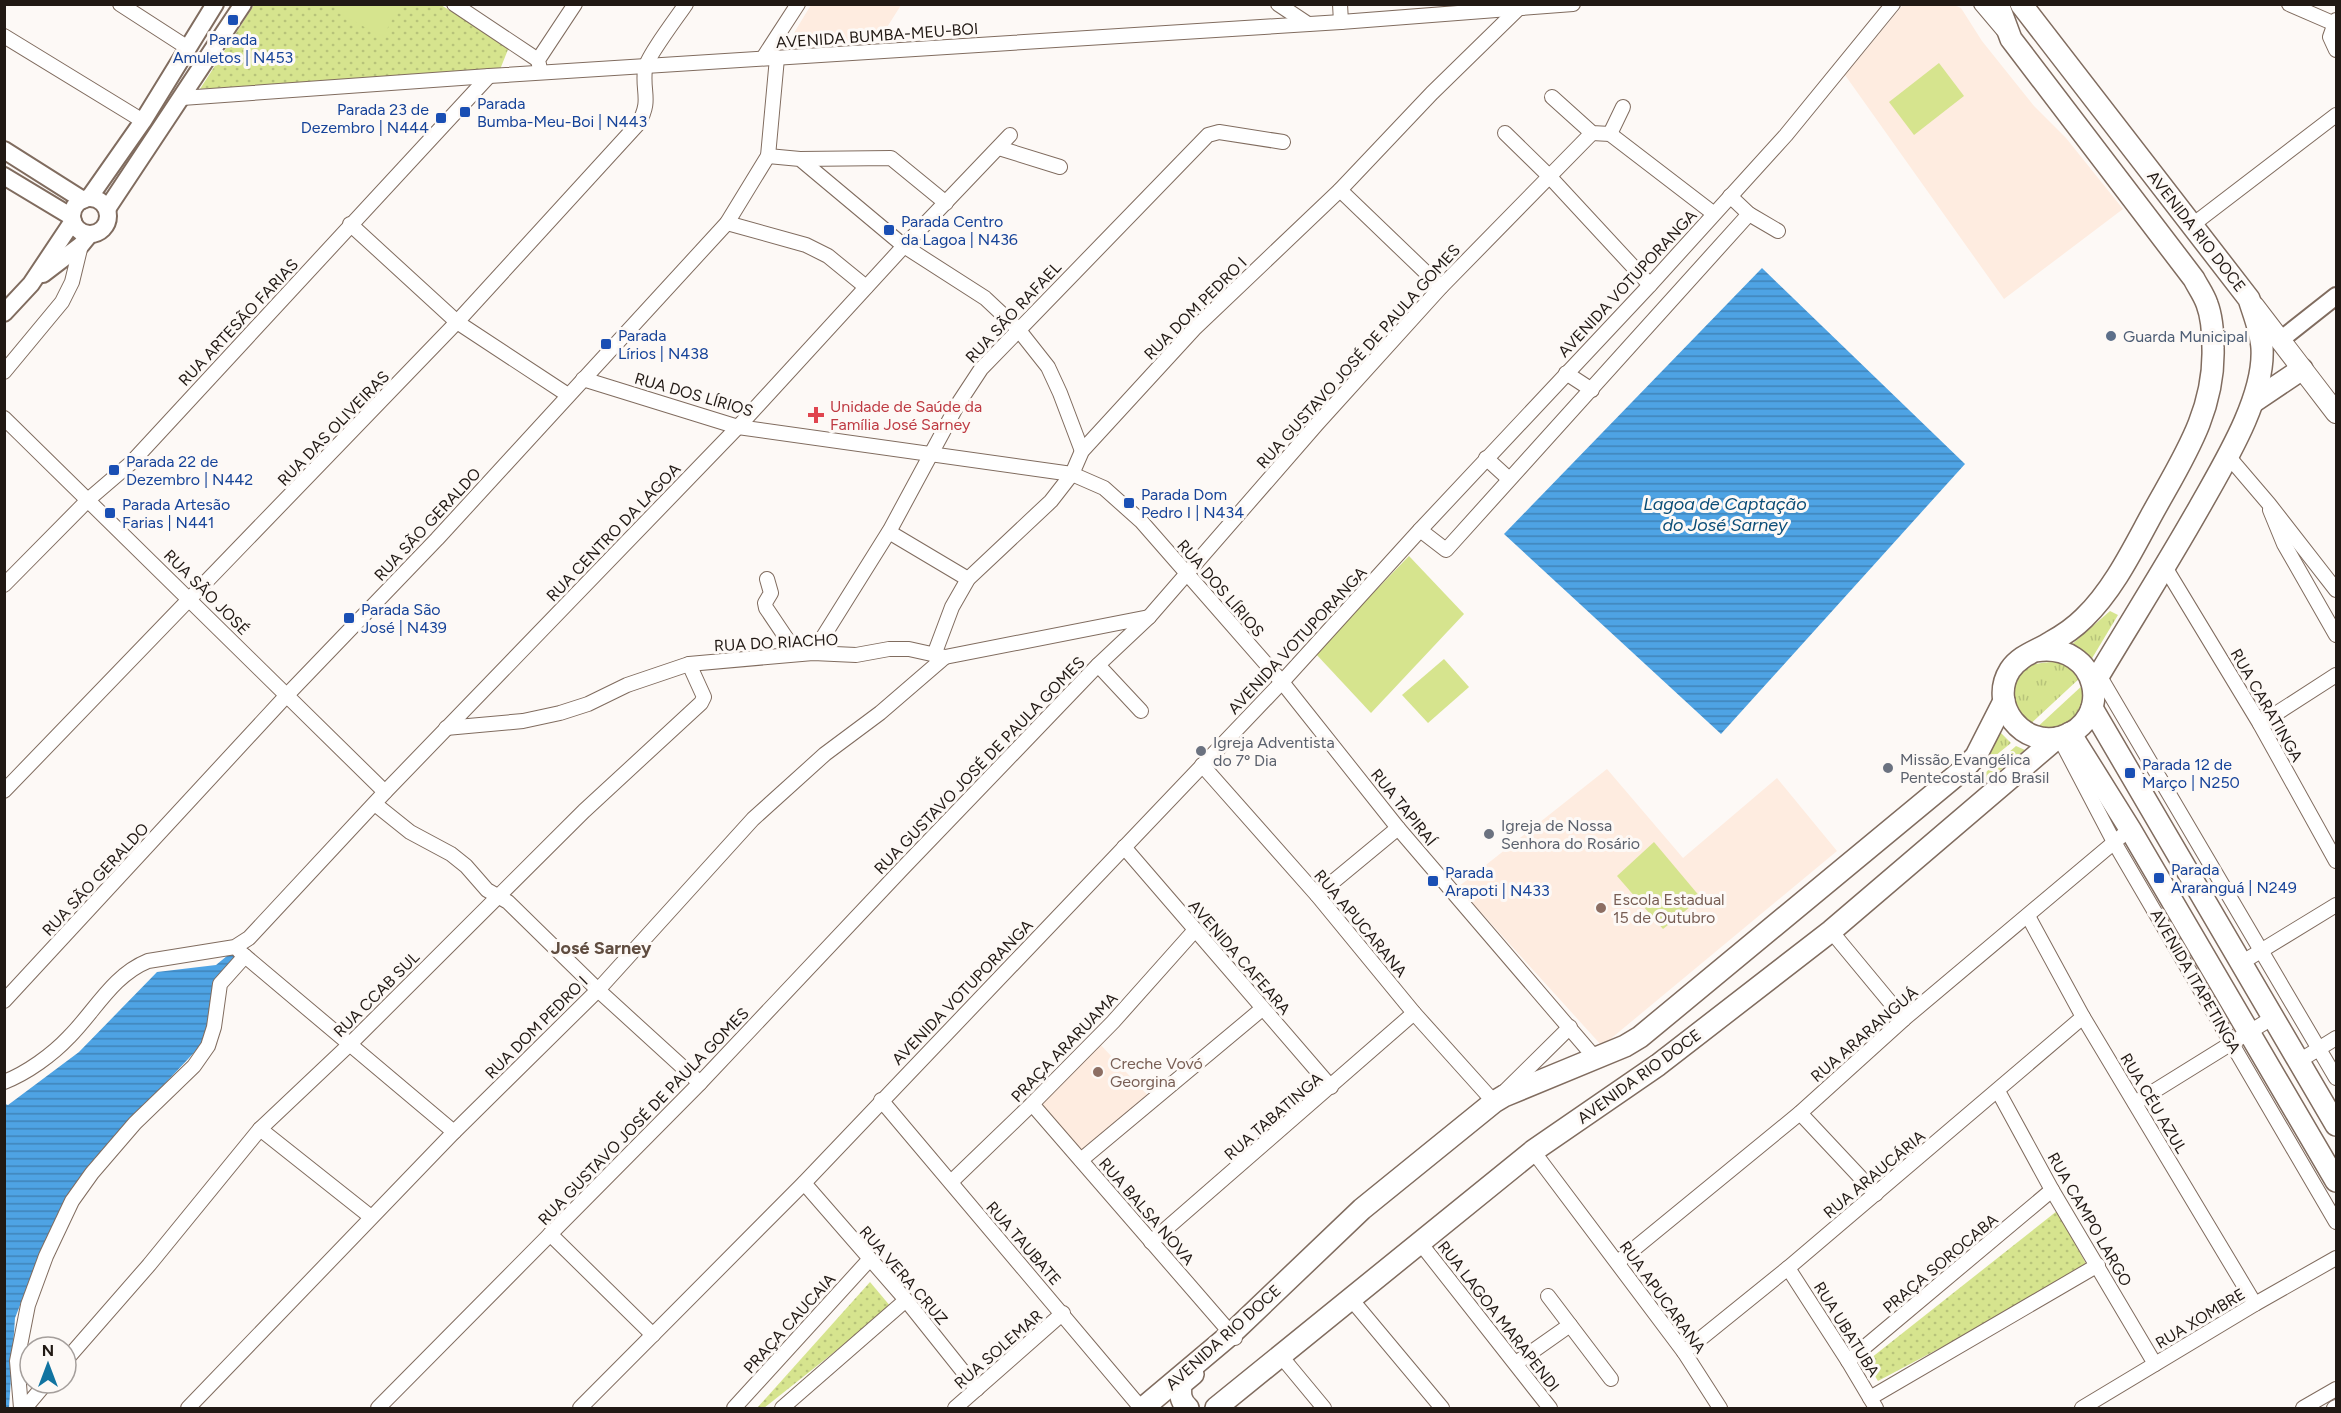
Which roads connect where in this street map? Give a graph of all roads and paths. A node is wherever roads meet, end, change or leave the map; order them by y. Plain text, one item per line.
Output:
1 (120, 4) edge
2 (215, 4) edge
3 (243, 4) edge
4 (575, 4) edge
5 (686, 4) edge
6 (798, 4) edge
7 (1278, 4) edge
8 (1340, 4) edge
9 (1573, 4) edge
10 (1893, 4) edge
11 (1980, 4) edge
12 (1998, 4) edge
13 (2009, 4) edge
14 (2021, 4) edge
15 (2289, 4) edge
16 (1565, 5) edge
17 (459, 6) edge
18 (1451, 9) edge
19 (1517, 10) junction
20 (2036, 21) junction
21 (1341, 22) junction
22 (1308, 24) junction
23 (2334, 26) edge
24 (4, 36) edge
25 (2011, 39) junction
26 (188, 48) junction
27 (2337, 50) edge
28 (770, 58) junction
29 (539, 67) junction
30 (644, 67) junction
31 (489, 76) junction
32 (1552, 97) dead end
33 (182, 98) junction
34 (1623, 107) dead end
35 (2337, 115) edge
36 (143, 122) junction
37 (1505, 133) dead end
38 (1592, 133) junction
39 (1610, 134) junction
40 (1010, 135) dead end
41 (1284, 142) dead end
42 (999, 148) junction
43 (4, 150) edge
44 (768, 156) junction
45 (800, 159) junction
46 (1060, 167) dead end
47 (4, 176) edge
48 (1549, 176) junction
49 (1340, 190) junction
50 (1730, 196) junction
51 (86, 199) junction
52 (946, 202) junction
53 (107, 209) junction
54 (1713, 213) junction
55 (1749, 214) junction
56 (73, 219) junction
57 (727, 223) junction
58 (350, 224) junction
59 (2191, 226) junction
60 (1778, 231) dead end
61 (86, 239) junction
62 (904, 246) junction
63 (31, 284) junction
64 (866, 287) junction
65 (1441, 287) junction
66 (1646, 288) junction
67 (2337, 296) edge
68 (2249, 299) junction
69 (8, 304) edge
70 (1663, 310) junction
71 (457, 322) junction
72 (1018, 329) junction
73 (2279, 341) junction
74 (2302, 369) junction
75 (4, 372) edge
76 (1566, 373) junction
77 (583, 379) junction
78 (1592, 390) junction
79 (568, 395) junction
80 (2253, 402) junction
81 (2337, 413) edge
82 (4, 418) edge
83 (738, 427) junction
84 (1082, 451) junction
85 (932, 453) junction
86 (2228, 456) junction
87 (1486, 458) junction
88 (1071, 474) junction
89 (1509, 479) junction
90 (89, 499) junction
91 (2269, 504) junction
92 (1420, 530) junction
93 (889, 532) junction
94 (2165, 567) junction
95 (1186, 573) junction
96 (767, 579) dead end
97 (968, 579) junction
98 (4, 585) edge
99 (2337, 590) edge
100 (191, 599) junction
101 (1149, 617) junction
102 (2337, 635) edge
103 (2036, 651) junction
104 (813, 653) junction
105 (797, 654) junction
106 (940, 656) junction
107 (689, 664) junction
108 (1098, 665) junction
109 (2337, 675) edge
110 (2096, 680) junction
111 (1282, 682) junction
112 (287, 695) junction
113 (2004, 701) junction
114 (2092, 708) junction
115 (1141, 711) dead end
116 (2260, 724) junction
117 (446, 728) junction
118 (2062, 736) junction
119 (1202, 765) junction
120 (4, 791) edge
121 (386, 792) junction
122 (375, 804) junction
123 (1398, 828) junction
124 (2122, 836) junction
125 (1124, 847) junction
126 (2337, 861) edge
127 (1317, 895) junction
128 (497, 897) junction
129 (2337, 905) edge
130 (2028, 916) junction
131 (1195, 930) junction
132 (1831, 931) junction
133 (2261, 951) junction
134 (240, 952) junction
135 (2241, 963) junction
136 (598, 990) junction
137 (4, 1001) edge
138 (1262, 1009) junction
139 (1414, 1013) junction
140 (2083, 1017) junction
141 (2272, 1018) junction
142 (1904, 1019) junction
143 (1570, 1027) junction
144 (2337, 1038) edge
145 (2241, 1039) junction
146 (350, 1044) junction
147 (2319, 1049) junction
148 (1596, 1059) junction
149 (2299, 1061) junction
150 (2337, 1078) edge
151 (4, 1082) edge
152 (700, 1083) junction
153 (1331, 1087) junction
154 (1998, 1091) junction
155 (881, 1100) junction
156 (1494, 1102) junction
157 (2135, 1103) junction
158 (1032, 1104) junction
159 (1800, 1113) junction
160 (2337, 1125) edge
161 (260, 1129) junction
162 (454, 1131) junction
163 (1533, 1151) junction
164 (1081, 1160) junction
165 (2337, 1181) edge
166 (951, 1182) junction
167 (804, 1183) junction
168 (2052, 1190) junction
169 (1876, 1194) junction
170 (372, 1217) junction
171 (2337, 1222) edge
172 (550, 1234) junction
173 (1152, 1242) junction
174 (1421, 1244) junction
175 (2337, 1258) edge
176 (869, 1260) junction
177 (1618, 1263) junction
178 (2098, 1265) junction
179 (1788, 1268) junction
180 (1548, 1296) dead end
181 (1351, 1299) junction
182 (906, 1300) junction
183 (2255, 1304) junction
184 (1063, 1313) junction
185 (1570, 1325) junction
186 (653, 1335) junction
187 (1234, 1336) junction
188 (78, 1346) edge
189 (1684, 1352) junction
190 (1280, 1355) junction
191 (1848, 1361) junction
192 (1516, 1363) junction
193 (2155, 1364) junction
194 (1611, 1379) dead end
195 (977, 1389) junction
196 (2337, 1389) edge
197 (36, 1395) edge
198 (1873, 1403) edge
199 (21, 1408) edge
200 (25, 1408) edge
201 (188, 1408) edge
202 (378, 1408) edge
203 (580, 1408) edge
204 (734, 1408) edge
205 (782, 1408) edge
206 (955, 1408) edge
207 (1142, 1408) edge
208 (1188, 1408) edge
209 (1216, 1408) edge
210 (1324, 1408) edge
211 (1442, 1408) edge
212 (1550, 1408) edge
213 (1720, 1408) edge
214 (2082, 1408) edge
215 (2303, 1408) edge

1 - 26 street
2 - 26 street
3 - 33 street
4 - 29 street
5 - 30 street
6 - 28 street
7 - 22 street
8 - 21 street
9 - 16 street, AVENIDA BUMBA-MEU-BOI
10 - 50 street, AVENIDA VOTUPORANGA
11 - 25 street, AVENIDA RIO DOCE
12 - 25 main road, AVENIDA RIO DOCE
13 - 20 street, AVENIDA RIO DOCE
14 - 20 main road, AVENIDA RIO DOCE
15 - 23 street
16 - 19 street, AVENIDA BUMBA-MEU-BOI
17 - 29 street
18 - 19 street, AVENIDA BUMBA-MEU-BOI
18 - 21 street, AVENIDA BUMBA-MEU-BOI
19 - 49 street, RUA DOM PEDRO I
20 - 59 main road, AVENIDA RIO DOCE
21 - 22 street, AVENIDA BUMBA-MEU-BOI
22 - 28 street, AVENIDA BUMBA-MEU-BOI
23 - 27 street
24 - 36 street
25 - 103 main road, AVENIDA RIO DOCE
26 - 36 street
28 - 30 street, AVENIDA BUMBA-MEU-BOI
28 - 44 street, RUA SÃO GERALDO
29 - 30 street, AVENIDA BUMBA-MEU-BOI
29 - 31 street, AVENIDA BUMBA-MEU-BOI
30 - 71 street, RUA DAS OLIVEIRAS
31 - 33 street, AVENIDA BUMBA-MEU-BOI
31 - 58 street, RUA ARTESÃO FARIAS
32 - 38 street
33 - 53 street
34 - 39 street
35 - 59 street
36 - 51 street
37 - 48 street
38 - 39 street
38 - 48 street, RUA GUSTAVO JOSÉ DE PAULA GOMES
39 - 54 street
40 - 42 street, RUA CENTRO DA LAGOA
41 - 72 street, RUA SÃO RAFAEL
42 - 46 street
42 - 52 street, RUA CENTRO DA LAGOA
43 - 51 street
44 - 45 street
44 - 57 street, RUA SÃO GERALDO
45 - 52 street
45 - 62 street
47 - 56 street
48 - 65 street, RUA GUSTAVO JOSÉ DE PAULA GOMES
48 - 66 street
49 - 65 street
49 - 84 street, RUA DOM PEDRO I
50 - 54 street, AVENIDA VOTUPORANGA
50 - 55 street
51 - 53 street
51 - 56 street
52 - 62 street, RUA CENTRO DA LAGOA
53 - 61 street
54 - 66 street, AVENIDA VOTUPORANGA
55 - 60 street
55 - 70 street
56 - 61 street
56 - 63 street
57 - 64 street
57 - 77 street, RUA SÃO GERALDO
58 - 71 street
58 - 90 street, RUA ARTESÃO FARIAS
59 - 68 main road, AVENIDA RIO DOCE
61 - 63 street
61 - 75 street
62 - 64 street, RUA CENTRO DA LAGOA
62 - 72 street
63 - 69 street
64 - 83 street, RUA CENTRO DA LAGOA
65 - 95 street, RUA GUSTAVO JOSÉ DE PAULA GOMES
66 - 70 street
66 - 76 street, AVENIDA VOTUPORANGA
67 - 73 street
68 - 73 main road
68 - 80 main road, AVENIDA RIO DOCE
70 - 78 street
71 - 79 street
71 - 100 street, RUA DAS OLIVEIRAS
72 - 84 street
72 - 85 street, RUA SÃO RAFAEL
73 - 74 main road
74 - 80 main road
74 - 81 main road
76 - 78 street
76 - 87 street, AVENIDA VOTUPORANGA
77 - 79 street, RUA SÃO GERALDO
77 - 83 street, RUA DOS LÍRIOS
78 - 89 street
79 - 112 street, RUA SÃO GERALDO
80 - 86 main road, AVENIDA RIO DOCE
82 - 90 street, RUA SÃO JOSÉ
83 - 85 street, RUA DOS LÍRIOS
83 - 117 street, RUA CENTRO DA LAGOA
84 - 88 street, RUA DOM PEDRO I
85 - 88 street, RUA DOS LÍRIOS
85 - 93 street, RUA SÃO RAFAEL
86 - 91 street
86 - 94 main road, AVENIDA RIO DOCE
87 - 89 street
87 - 92 street, AVENIDA VOTUPORANGA
88 - 95 street, RUA DOS LÍRIOS
88 - 97 street, RUA DOM PEDRO I
89 - 92 street
90 - 98 street, RUA ARTESÃO FARIAS
90 - 100 street, RUA SÃO JOSÉ
91 - 99 street
91 - 102 street
92 - 111 street, AVENIDA VOTUPORANGA
93 - 97 street
93 - 104 street, RUA SÃO RAFAEL
94 - 110 main road, AVENIDA RIO DOCE
94 - 116 street, RUA CARATINGA
95 - 101 street, RUA GUSTAVO JOSÉ DE PAULA GOMES
95 - 111 street, RUA DOS LÍRIOS
96 - 105 street
97 - 106 street, RUA DOM PEDRO I
100 - 112 street, RUA SÃO JOSÉ
100 - 120 street, RUA DAS OLIVEIRAS
101 - 106 street, RUA DO RIACHO
101 - 108 street, RUA GUSTAVO JOSÉ DE PAULA GOMES
103 - 110 main road
103 - 113 main road, AVENIDA RIO DOCE
104 - 105 street, RUA DO RIACHO
104 - 106 street, RUA DO RIACHO
105 - 107 street, RUA DO RIACHO
106 - 136 street, RUA DOM PEDRO I
107 - 117 street, RUA DO RIACHO
107 - 128 street, RUA CCAB SUL
108 - 115 street
108 - 152 street, RUA GUSTAVO JOSÉ DE PAULA GOMES
109 - 116 street
110 - 114 main road, AVENIDA RIO DOCE
110 - 133 street
111 - 119 street, AVENIDA VOTUPORANGA
111 - 123 street, RUA TAPIRAÍ
112 - 121 street, RUA SÃO JOSÉ
112 - 137 street, RUA SÃO GERALDO
113 - 118 main road
113 - 148 main road, AVENIDA RIO DOCE
114 - 118 main road, AVENIDA RIO DOCE
114 - 135 main road
116 - 126 street, RUA CARATINGA
117 - 121 street, RUA CENTRO DA LAGOA
118 - 124 main road, AVENIDA ITAPETINGA
118 - 132 main road, AVENIDA RIO DOCE
119 - 125 street, AVENIDA VOTUPORANGA
119 - 127 street, RUA APUCARANA
121 - 122 street, RUA CENTRO DA LAGOA
122 - 128 street
122 - 134 street, RUA CENTRO DA LAGOA
123 - 127 street
123 - 143 street, RUA TAPIRAÍ
124 - 130 street, RUA ARARANGUÁ
124 - 145 main road, AVENIDA ITAPETINGA
125 - 131 street, AVENIDA CAFEARA
125 - 155 street, AVENIDA VOTUPORANGA
127 - 139 street, RUA APUCARANA
128 - 136 street
128 - 146 street, RUA CCAB SUL
129 - 133 street
130 - 140 street, RUA CÉU AZUL
130 - 142 street, RUA ARARANGUÁ
131 - 138 street, AVENIDA CAFEARA
131 - 158 street, PRAÇA ARARUAMA
132 - 142 street
132 - 163 main road, AVENIDA RIO DOCE
133 - 135 street
133 - 147 street
134 - 146 street
134 - 151 street
134 - 199 street, RUA CENTRO DA LAGOA
135 - 141 main road
136 - 152 street
136 - 162 street, RUA DOM PEDRO I
138 - 153 street, AVENIDA CAFEARA
138 - 164 street
139 - 153 street, RUA TABATINGA
139 - 156 street, RUA APUCARANA
140 - 154 street, RUA ARAUCÁRIA
140 - 157 street, RUA CÉU AZUL
141 - 145 street
141 - 149 main road
142 - 159 street, RUA ARARANGUÁ
143 - 148 street, RUA TAPIRAÍ
143 - 156 street, AVENIDA RIO DOCE
144 - 147 street
145 - 157 street
145 - 165 main road, AVENIDA ITAPETINGA
145 - 171 street, AVENIDA ITAPETINGA
146 - 161 street, RUA CCAB SUL
146 - 162 street
147 - 149 street
147 - 150 street
148 - 156 main road, AVENIDA RIO DOCE
149 - 160 main road
152 - 172 street, RUA GUSTAVO JOSÉ DE PAULA GOMES
153 - 173 street, RUA TABATINGA
154 - 168 street, RUA CAMPO LARGO
154 - 169 street, RUA ARAUCÁRIA
155 - 166 street, RUA TAUBATE
155 - 167 street, AVENIDA VOTUPORANGA
156 - 187 main road, AVENIDA RIO DOCE
157 - 183 street, RUA CÉU AZUL
158 - 164 street, RUA BALSA NOVA
158 - 166 street, PRAÇA ARARUAMA
159 - 169 street
159 - 177 street, RUA ARARANGUÁ
161 - 170 street
161 - 188 street, RUA CCAB SUL
162 - 170 street, RUA DOM PEDRO I
163 - 174 main road, AVENIDA RIO DOCE
163 - 177 street, RUA APUCARANA
164 - 173 street, RUA BALSA NOVA
166 - 184 street, RUA TAUBATE
167 - 176 street, RUA VERA CRUZ
167 - 186 street, AVENIDA VOTUPORANGA
168 - 178 street, RUA CAMPO LARGO
168 - 191 street, PRAÇA SOROCABA
169 - 179 street, RUA ARAUCÁRIA
170 - 201 street, RUA DOM PEDRO I
172 - 186 street
172 - 202 street, RUA GUSTAVO JOSÉ DE PAULA GOMES
173 - 187 street, RUA BALSA NOVA
174 - 181 main road, AVENIDA RIO DOCE
174 - 192 street, RUA LAGOA MARAPENDI
175 - 183 street, RUA XOMBRE
176 - 182 street, RUA VERA CRUZ
176 - 204 street, PRAÇA CAUCAIA
177 - 189 street, RUA APUCARANA
178 - 193 street, RUA CAMPO LARGO
178 - 198 street
179 - 189 street, RUA ARAUCÁRIA
179 - 191 street, RUA UBATUBA
180 - 185 street
181 - 190 main road, AVENIDA RIO DOCE
181 - 211 street
182 - 195 street, RUA VERA CRUZ
182 - 205 street
183 - 193 street, RUA XOMBRE
184 - 195 street, RUA SOLEMAR
184 - 207 street, RUA TAUBATE
185 - 192 street
185 - 194 street
186 - 203 street, AVENIDA VOTUPORANGA
187 - 207 main road, AVENIDA RIO DOCE
187 - 208 main road
189 - 213 street, RUA APUCARANA
190 - 209 main road, AVENIDA RIO DOCE
190 - 210 street
191 - 198 street, RUA UBATUBA
192 - 212 street, RUA LAGOA MARAPENDI
193 - 214 street, RUA XOMBRE
195 - 206 street, RUA SOLEMAR
196 - 215 street
197 - 200 street

